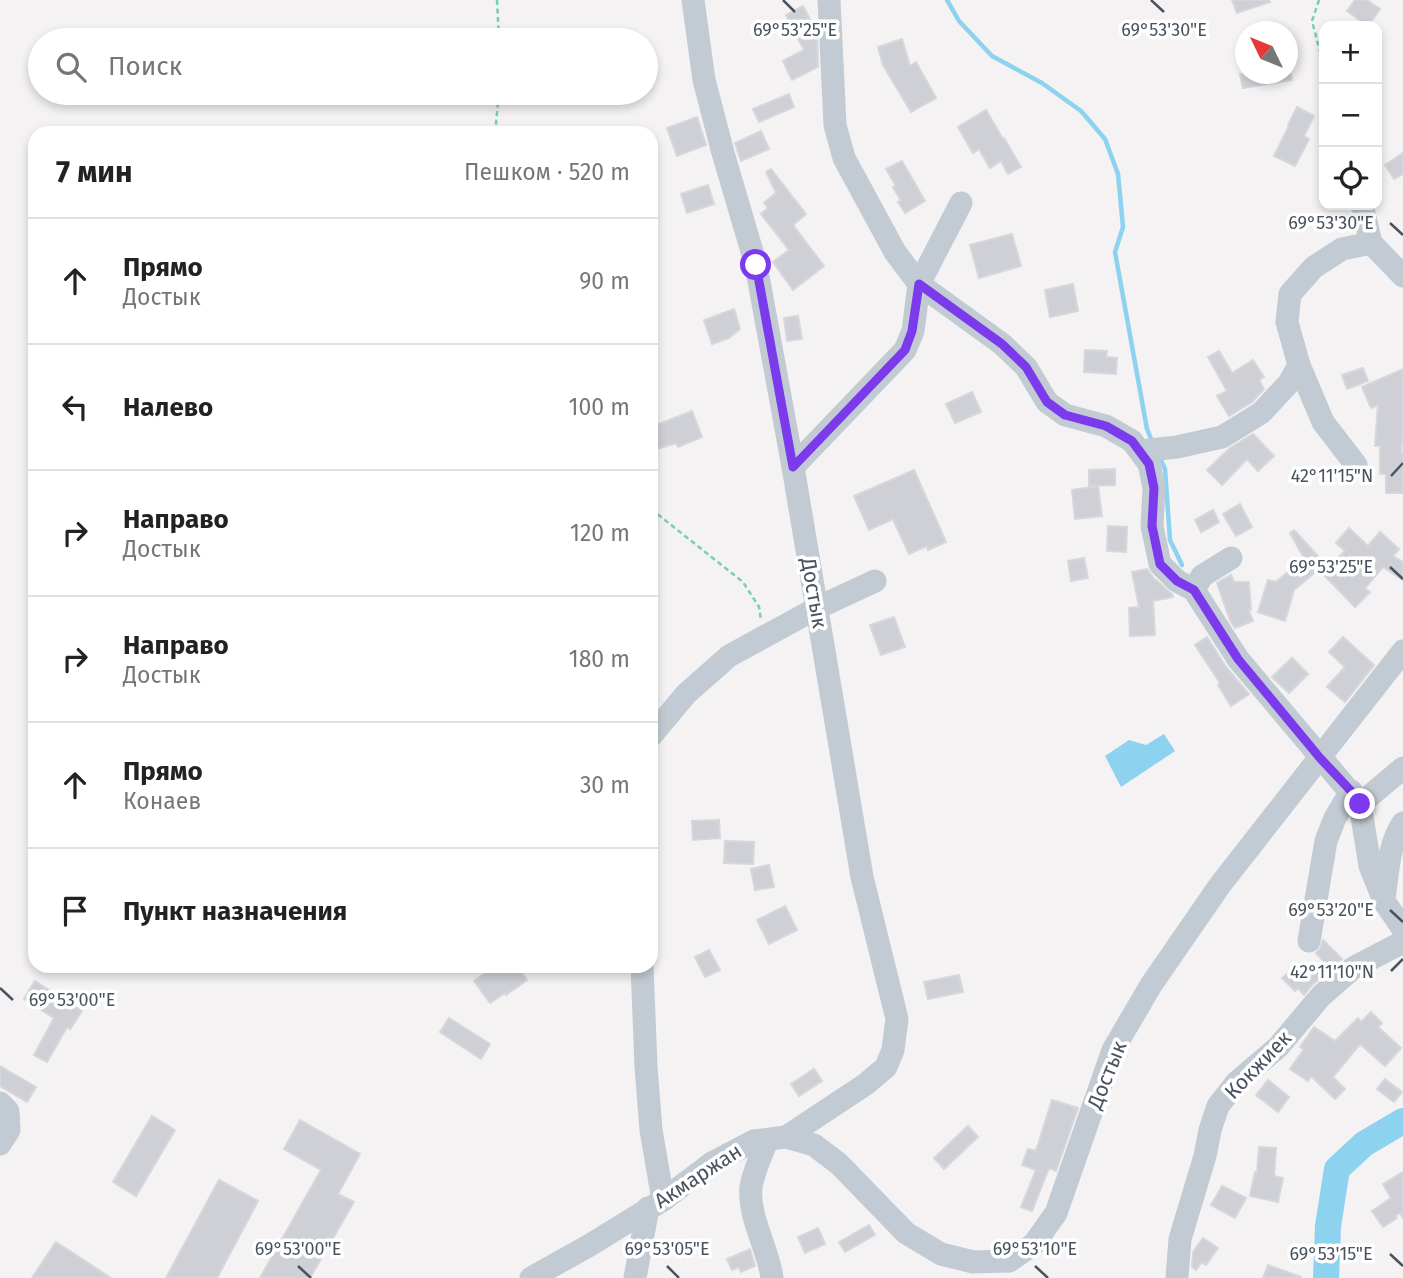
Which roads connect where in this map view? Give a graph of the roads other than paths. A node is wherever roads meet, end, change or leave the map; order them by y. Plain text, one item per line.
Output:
1 (693, 0) edge
2 (829, 0) edge
3 (961, 203) dead end
4 (1363, 210) edge
5 (1371, 243) junction
6 (1403, 276) edge
7 (919, 284) junction
8 (1299, 365) junction
9 (1140, 451) junction
10 (1356, 465) dead end
11 (793, 467) junction
12 (1231, 558) dead end
13 (876, 580) dead end
14 (1194, 590) junction
15 (817, 608) junction
16 (1403, 651) edge
17 (658, 728) edge
18 (1320, 758) junction
19 (1403, 768) edge
20 (1356, 798) junction
21 (1403, 823) edge
22 (1384, 901) junction
23 (1403, 929) edge
24 (1309, 941) dead end
25 (1403, 942) edge
26 (642, 973) edge
27 (0, 1103) edge
28 (777, 1138) junction
29 (0, 1144) edge
30 (655, 1204) junction
31 (1007, 1270) edge
32 (531, 1278) edge
33 (635, 1278) edge
34 (772, 1278) edge
35 (1177, 1278) edge

1 - 11 street, Достык
2 - 7 street
3 - 7 street
4 - 5 street
5 - 6 street
5 - 8 street
7 - 9 street
7 - 11 street
8 - 9 street
8 - 10 street
9 - 14 street
11 - 15 street, Достык
12 - 14 street
13 - 15 street
14 - 18 street
15 - 17 street
15 - 28 street, Достык
16 - 18 street, Достык
18 - 20 street
18 - 31 street, Достык
19 - 20 street
20 - 22 street
20 - 24 street
21 - 22 street
22 - 23 street
25 - 35 street, Кокжиек
26 - 30 street
27 - 29 street
28 - 30 street, Акмаржан
28 - 31 street
28 - 34 street
30 - 32 street, Акмаржан
30 - 33 street

